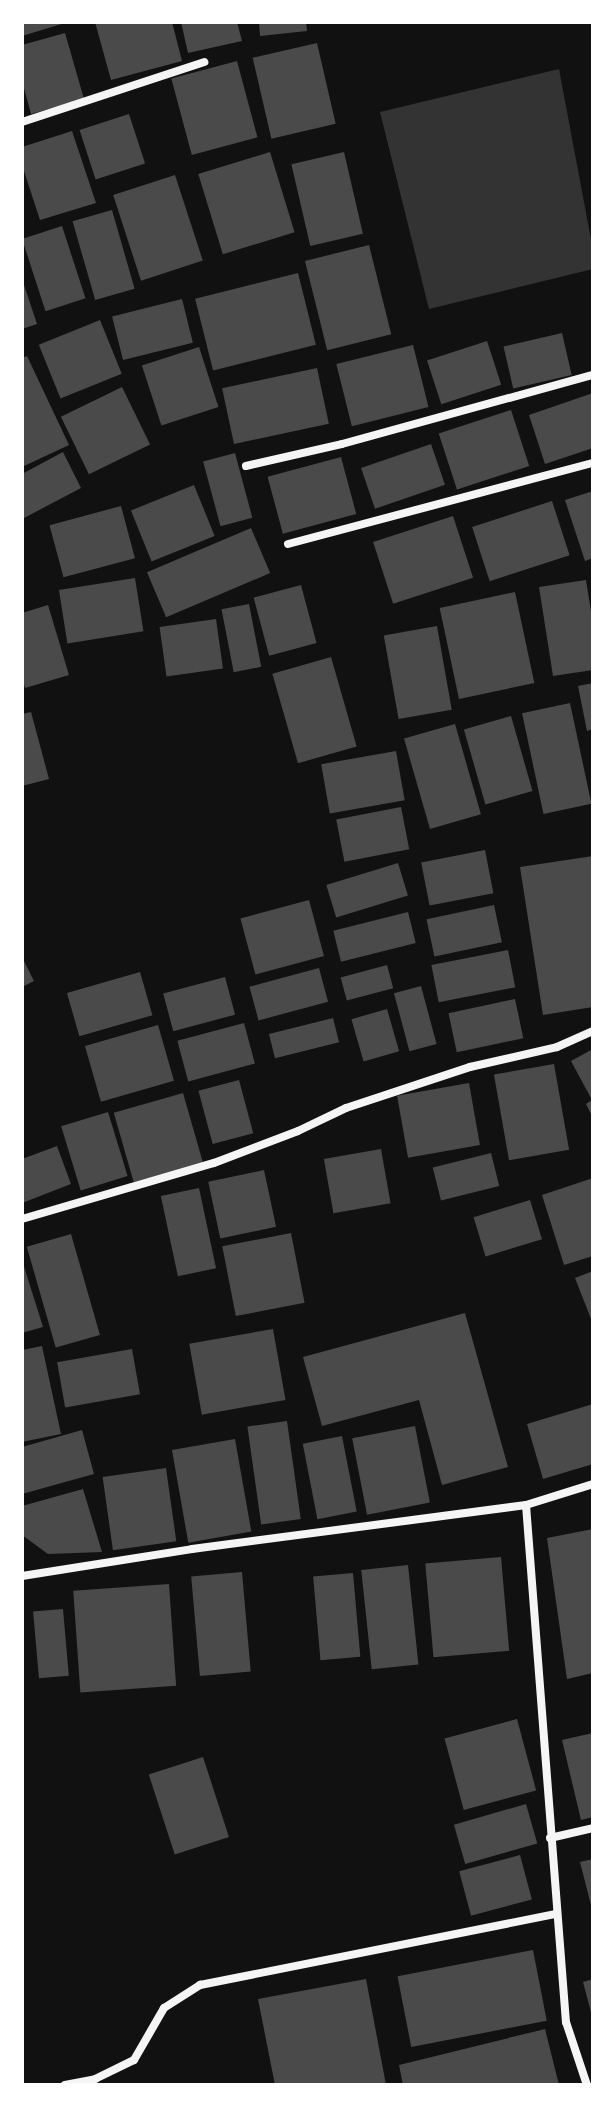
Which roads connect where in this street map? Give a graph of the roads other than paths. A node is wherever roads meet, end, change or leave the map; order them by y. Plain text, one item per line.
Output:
1 (204, 62) dead end
2 (22, 122) edge
3 (593, 375) edge
4 (593, 463) edge
5 (246, 466) dead end
6 (288, 544) dead end
7 (593, 1031) edge
8 (22, 1219) edge
9 (593, 1484) edge
10 (526, 1505) junction
11 (22, 1576) edge
12 (593, 1828) edge
13 (550, 1838) junction
14 (556, 1914) junction
15 (65, 2085) edge
16 (587, 2085) edge

1 - 2 street
3 - 5 street
4 - 6 street
7 - 8 street
9 - 10 street
10 - 11 street
10 - 13 street
12 - 13 street
13 - 14 street
14 - 15 street
14 - 16 street

